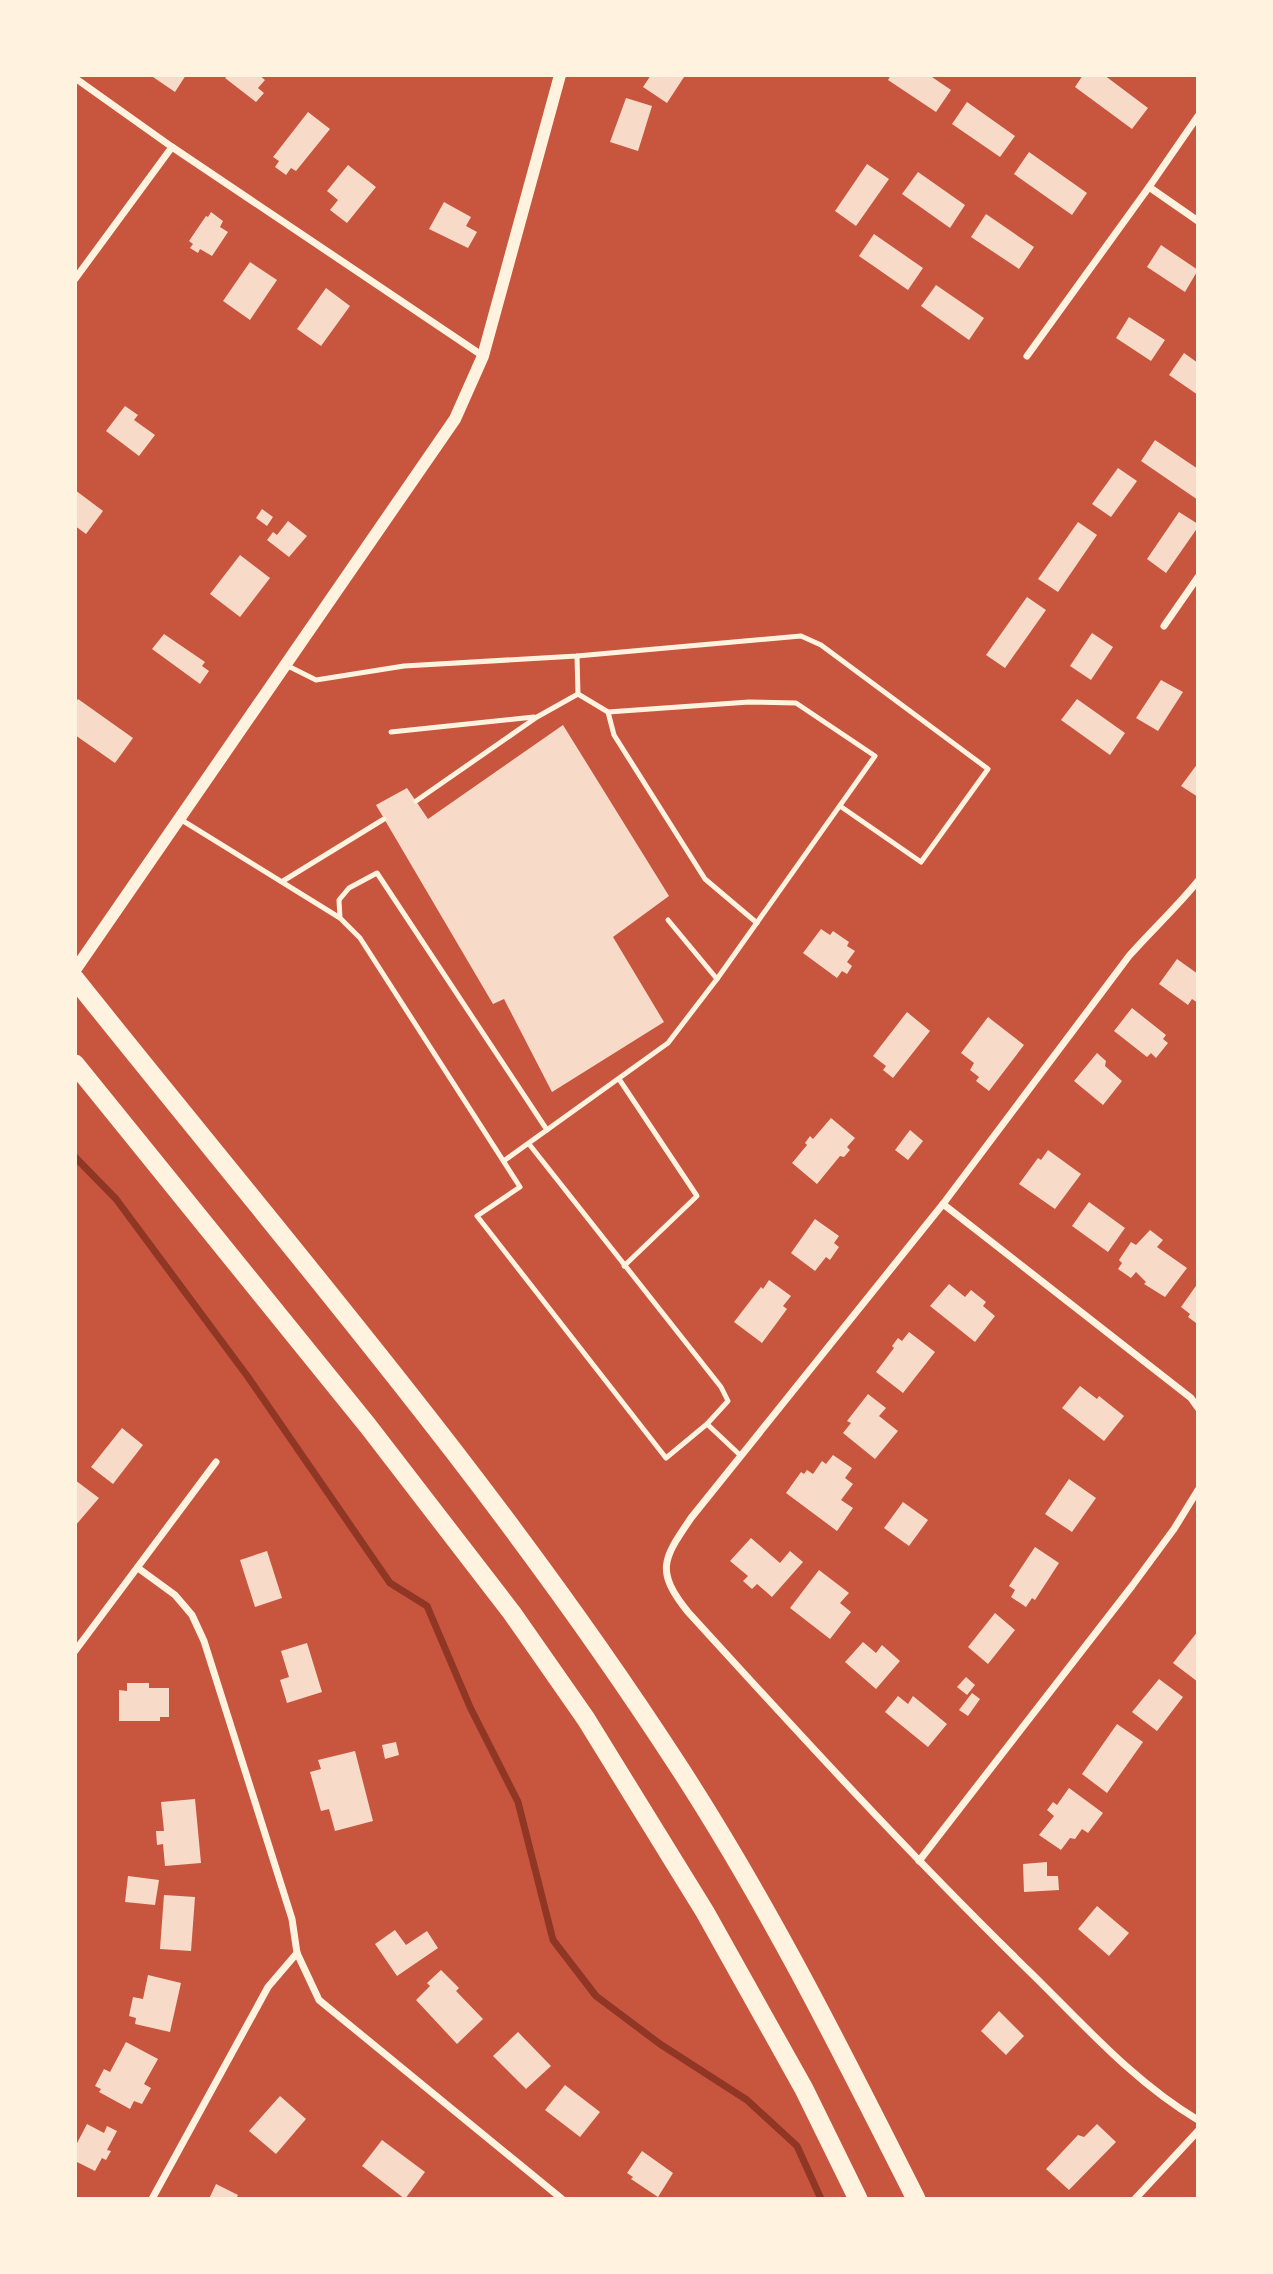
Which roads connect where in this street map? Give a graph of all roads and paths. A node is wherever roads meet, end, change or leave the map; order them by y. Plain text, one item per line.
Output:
1 (560, 75) edge
2 (75, 78) edge
3 (1198, 116) edge
4 (172, 148) junction
5 (1149, 187) junction
6 (1198, 221) edge
7 (75, 279) edge
8 (483, 356) junction
9 (1027, 356) dead end
10 (1198, 577) edge
11 (1164, 626) dead end
12 (577, 656) junction
13 (286, 665) junction
14 (578, 694) junction
15 (608, 712) junction
16 (537, 717) junction
17 (391, 733) dead end
18 (416, 800) dead end
19 (840, 806) junction
20 (384, 818) dead end
21 (180, 819) junction
22 (284, 881) junction
23 (1198, 881) edge
24 (340, 918) junction
25 (668, 920) dead end
26 (757, 923) junction
27 (75, 970) edge
28 (75, 979) edge
29 (717, 979) junction
30 (75, 1064) edge
31 (619, 1079) junction
32 (547, 1130) junction
33 (529, 1144) junction
34 (505, 1160) junction
35 (943, 1204) junction
36 (624, 1266) junction
37 (1198, 1408) edge
38 (707, 1424) junction
39 (741, 1456) junction
40 (216, 1462) dead end
41 (1198, 1490) edge
42 (138, 1568) junction
43 (75, 1651) edge
44 (919, 1861) junction
45 (297, 1953) junction
46 (1198, 2120) edge
47 (1198, 2131) edge
48 (152, 2199) edge
49 (562, 2199) edge
50 (858, 2199) edge
51 (916, 2199) edge
52 (1135, 2199) edge

1 - 8 street
2 - 4 street
3 - 5 street
4 - 7 street
4 - 8 street
5 - 6 street
5 - 9 street
8 - 13 street
10 - 11 street
12 - 13 lane
12 - 14 lane
12 - 19 lane
13 - 21 street
14 - 15 lane
14 - 16 lane
15 - 19 lane
15 - 26 lane
16 - 17 lane
16 - 18 lane
19 - 26 lane
20 - 22 lane
21 - 22 lane
21 - 27 street
22 - 24 lane
23 - 35 street
24 - 32 lane
24 - 34 lane
25 - 29 lane
26 - 29 lane
28 - 51 highway
29 - 31 lane
30 - 50 highway
31 - 32 lane
31 - 36 lane
32 - 33 lane
33 - 34 lane
33 - 36 lane
34 - 38 lane
35 - 37 street
35 - 39 street
36 - 38 lane
38 - 39 lane
39 - 44 street
40 - 42 street
41 - 44 street
42 - 43 street
42 - 45 street
44 - 46 street
45 - 48 street
45 - 49 street
47 - 52 street

